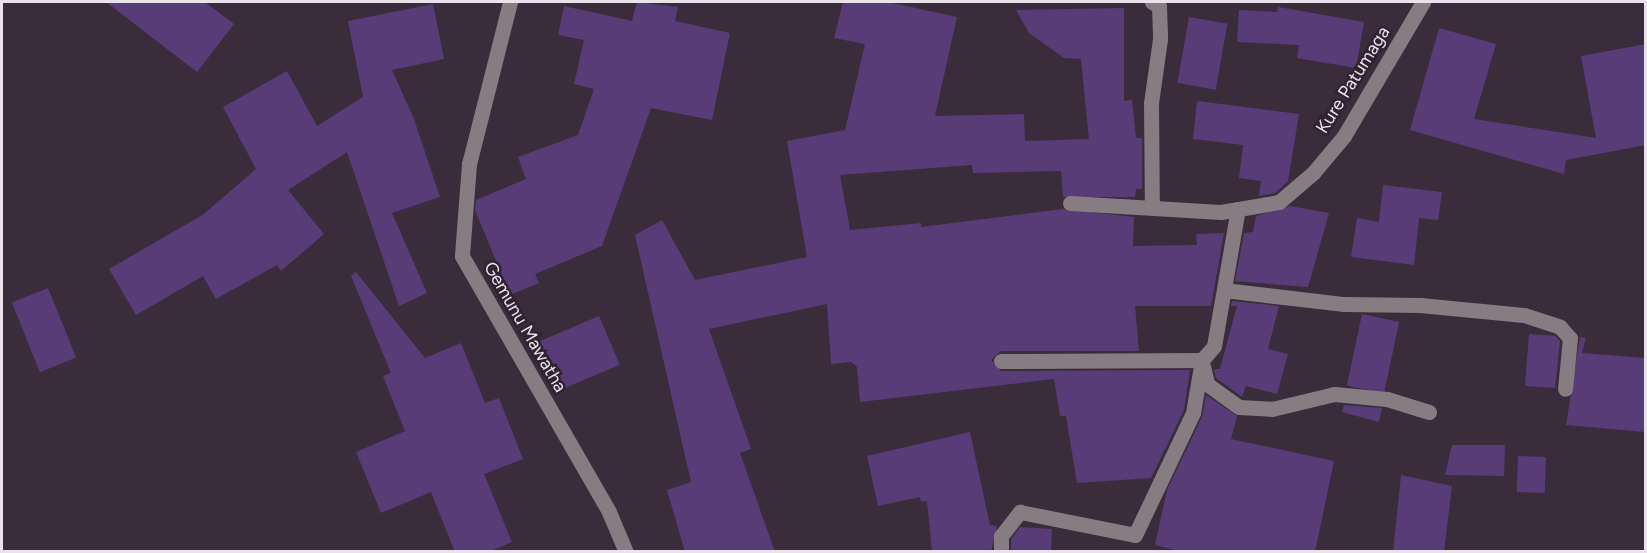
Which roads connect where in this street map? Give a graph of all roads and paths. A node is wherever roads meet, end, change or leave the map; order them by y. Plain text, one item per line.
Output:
1 (510, 2) edge
2 (1152, 2) edge
3 (1423, 2) edge
4 (1070, 202) dead end
5 (1152, 208) junction
6 (1238, 209) junction
7 (1224, 290) junction
8 (1202, 360) junction
9 (1001, 361) dead end
10 (1565, 389) dead end
11 (1430, 412) dead end
12 (626, 552) edge
13 (1001, 552) edge

1 - 12 street, Gemunu Mawatha
2 - 5 street
3 - 6 street, Kure Patumaga
4 - 5 street, Kure Patumaga
5 - 6 street, Kure Patumaga
6 - 7 street
7 - 8 street
7 - 10 street
8 - 9 street
8 - 11 street
8 - 13 street

